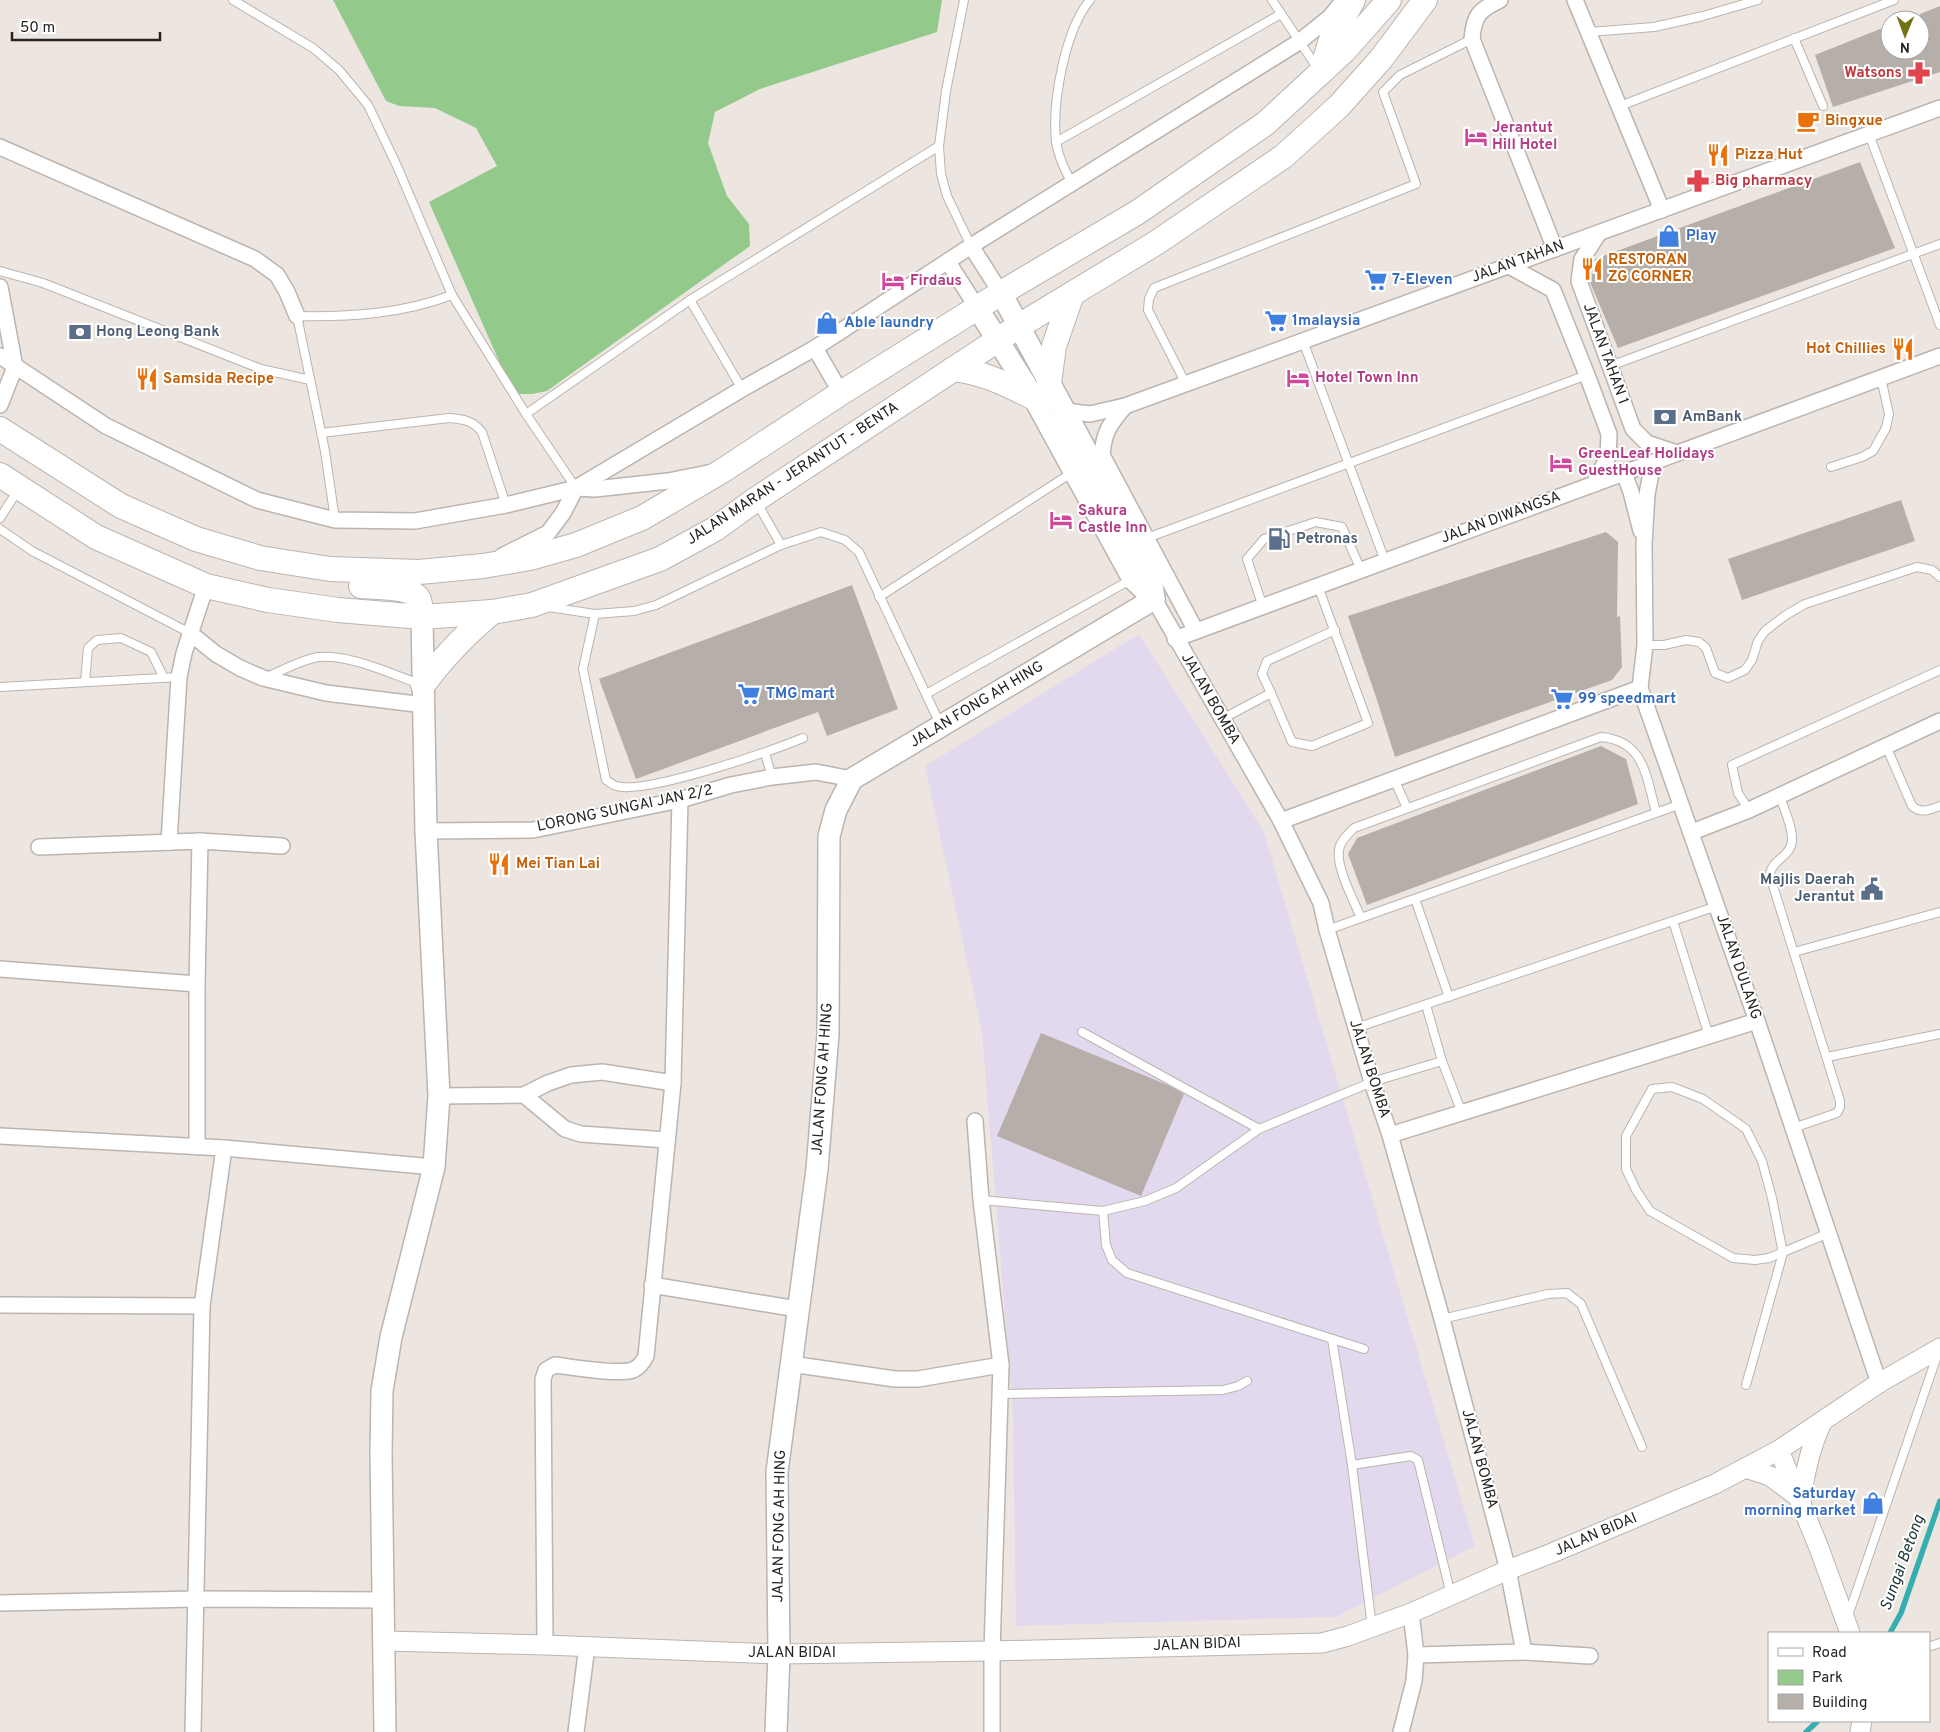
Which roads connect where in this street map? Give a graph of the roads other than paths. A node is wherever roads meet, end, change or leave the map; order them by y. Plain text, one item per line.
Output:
1 (233, 0) edge
2 (964, 0) edge
3 (1090, 0) edge
4 (1272, 0) edge
5 (1344, 0) edge
6 (1353, 0) edge
7 (1388, 0) edge
8 (1426, 0) edge
9 (1500, 0) edge
10 (1575, 0) edge
11 (1758, 0) edge
12 (1894, 0) edge
13 (1281, 14) junction
14 (1589, 32) junction
15 (1794, 38) junction
16 (1472, 39) junction
17 (1299, 42) junction
18 (1321, 73) junction
19 (1620, 106) junction
20 (1823, 106) dead end
21 (1940, 108) edge
22 (1869, 134) junction
23 (1056, 142) junction
24 (939, 146) junction
25 (0, 147) edge
26 (1072, 184) junction
27 (1662, 210) junction
28 (1599, 233) junction
29 (1940, 244) edge
30 (971, 246) junction
31 (1554, 249) junction
32 (1913, 254) junction
33 (948, 262) junction
34 (1509, 266) junction
35 (0, 271) edge
36 (0, 287) edge
37 (1001, 294) junction
38 (1072, 294) junction
39 (452, 295) junction
40 (690, 300) junction
41 (978, 309) junction
42 (297, 316) junction
43 (1940, 325) edge
44 (1019, 326) junction
45 (998, 340) junction
46 (1303, 341) junction
47 (815, 348) junction
48 (0, 356) edge
49 (1940, 356) edge
50 (15, 366) junction
51 (1610, 366) junction
52 (953, 369) junction
53 (1587, 375) junction
54 (1881, 378) junction
55 (310, 380) junction
56 (1186, 384) junction
57 (742, 389) junction
58 (1042, 390) junction
59 (841, 393) junction
60 (0, 405) edge
61 (1124, 406) junction
62 (1065, 411) junction
63 (526, 414) junction
64 (0, 429) edge
65 (321, 433) junction
66 (1677, 454) junction
67 (1653, 462) junction
68 (1349, 464) junction
69 (1832, 467) dead end
70 (1075, 470) junction
71 (722, 471) junction
72 (1624, 473) junction
73 (10, 482) edge
74 (1594, 484) junction
75 (576, 488) junction
76 (756, 500) junction
77 (506, 505) junction
78 (0, 518) edge
79 (335, 520) junction
80 (0, 529) edge
81 (1147, 538) junction
82 (1644, 544) junction
83 (780, 545) junction
84 (290, 562) junction
85 (1385, 562) junction
86 (484, 566) junction
87 (1362, 570) junction
88 (1940, 577) edge
89 (1133, 578) junction
90 (206, 586) junction
91 (1318, 586) junction
92 (879, 597) junction
93 (1154, 599) junction
94 (532, 605) junction
95 (1263, 606) junction
96 (492, 612) junction
97 (595, 614) junction
98 (422, 617) junction
99 (1335, 630) junction
100 (1196, 632) junction
101 (190, 633) junction
102 (1175, 639) junction
103 (1645, 645) junction
104 (1940, 670) edge
105 (171, 678) junction
106 (263, 678) junction
107 (84, 682) junction
108 (0, 687) edge
109 (1640, 688) junction
110 (1271, 693) junction
111 (926, 694) junction
112 (424, 695) junction
113 (1222, 719) junction
114 (1940, 721) edge
115 (941, 726) junction
116 (803, 738) dead end
117 (1886, 746) junction
118 (766, 753) junction
119 (772, 777) junction
120 (852, 779) junction
121 (1394, 779) junction
122 (1780, 796) junction
123 (680, 800) junction
124 (1681, 804) junction
125 (1940, 806) edge
126 (1407, 808) junction
127 (1749, 810) junction
128 (1656, 812) junction
129 (1280, 821) junction
130 (426, 831) junction
131 (1692, 832) junction
132 (170, 842) junction
133 (200, 842) junction
134 (282, 846) dead end
135 (40, 847) dead end
136 (1415, 899) junction
137 (1717, 906) junction
138 (1940, 912) edge
139 (1361, 918) junction
140 (1673, 921) junction
141 (1327, 930) junction
142 (1794, 952) junction
143 (0, 969) edge
144 (197, 984) junction
145 (1449, 997) junction
146 (1426, 1005) junction
147 (1757, 1021) junction
148 (1356, 1028) junction
149 (1082, 1032) dead end
150 (1940, 1034) edge
151 (1709, 1036) junction
152 (1827, 1057) junction
153 (1442, 1061) junction
154 (1372, 1082) junction
155 (673, 1083) junction
156 (524, 1095) junction
157 (439, 1096) junction
158 (1462, 1113) junction
159 (975, 1121) dead end
160 (1793, 1128) junction
161 (1259, 1129) junction
162 (1390, 1135) junction
163 (0, 1136) edge
164 (667, 1140) junction
165 (197, 1147) junction
166 (224, 1148) junction
167 (434, 1167) junction
168 (981, 1200) junction
169 (1103, 1211) junction
170 (1828, 1233) junction
171 (1783, 1253) junction
172 (652, 1285) junction
173 (0, 1304) edge
174 (202, 1306) junction
175 (797, 1309) junction
176 (1442, 1319) junction
177 (1332, 1339) junction
178 (1940, 1348) edge
179 (1364, 1349) dead end
180 (791, 1364) junction
181 (1001, 1365) junction
182 (1247, 1381) dead end
183 (1879, 1383) junction
184 (1746, 1385) dead end
185 (1000, 1394) junction
186 (1822, 1422) junction
187 (1642, 1447) dead end
188 (1779, 1450) junction
189 (1352, 1465) junction
190 (1745, 1468) junction
191 (1800, 1500) junction
192 (1508, 1570) junction
193 (1451, 1595) junction
194 (196, 1599) junction
195 (384, 1600) junction
196 (0, 1603) edge
197 (1411, 1613) junction
198 (1372, 1628) junction
199 (1848, 1628) edge
200 (385, 1641) junction
201 (1940, 1643) edge
202 (545, 1645) junction
203 (587, 1646) junction
204 (1931, 1646) dead end
205 (992, 1651) junction
206 (1524, 1652) junction
207 (778, 1654) junction
208 (1416, 1655) junction
209 (1590, 1656) dead end
210 (193, 1732) edge
211 (385, 1732) edge
212 (576, 1732) edge
213 (776, 1732) edge
214 (992, 1732) edge
215 (1401, 1732) edge

1 - 39 lane
2 - 24 lane
3 - 23 lane
4 - 13 lane
5 - 17 street
6 - 18 main road
7 - 18 main road
8 - 38 main road, JALAN MARAN - JERANTUT - BENTA
9 - 16 street
10 - 14 street
11 - 14 lane
12 - 15 lane
13 - 17 lane
13 - 23 lane
14 - 19 street
15 - 19 lane
15 - 20 lane
16 - 31 street
16 - 56 lane
17 - 18 lane
17 - 26 street
18 - 37 main road
19 - 27 street
21 - 22 street, JALAN TAHAN
22 - 27 street, JALAN TAHAN
22 - 32 lane
23 - 26 lane
24 - 30 lane
24 - 40 lane
25 - 42 street
26 - 30 street
27 - 28 street, JALAN TAHAN
28 - 31 street, JALAN TAHAN
28 - 51 street, JALAN TAHAN 1
29 - 32 lane
30 - 33 street
30 - 37 street
31 - 34 street, JALAN TAHAN
32 - 43 lane
32 - 51 lane
33 - 41 street
33 - 47 street
34 - 46 street, JALAN TAHAN
34 - 53 street, JALAN TAHAN 1
35 - 55 lane
36 - 50 street
37 - 41 main road
37 - 44 main road, JALAN BOMBA
38 - 44 main road, JALAN MARAN - JERANTUT - BENTA
38 - 58 main road
39 - 42 lane
39 - 63 lane
40 - 57 lane
40 - 63 lane
41 - 45 main road, JALAN BOMBA
41 - 59 main road
42 - 55 lane
44 - 45 main road, JALAN MARAN - JERANTUT - BENTA
44 - 58 main road, JALAN BOMBA
45 - 52 main road, JALAN MARAN - JERANTUT - BENTA
45 - 58 main road, JALAN BOMBA
46 - 56 street, JALAN TAHAN
46 - 68 lane
47 - 57 street
47 - 59 street
48 - 50 street
49 - 54 street, JALAN DIWANGSA
50 - 60 street
50 - 79 street
51 - 66 street, JALAN TAHAN 1
52 - 58 main road
52 - 76 main road, JALAN MARAN - JERANTUT - BENTA
53 - 68 lane
53 - 74 street, JALAN TAHAN 1
54 - 66 street, JALAN DIWANGSA
54 - 69 lane
55 - 65 lane
56 - 61 street, JALAN TAHAN
57 - 75 street
58 - 62 main road, JALAN BOMBA
58 - 70 main road, JALAN BOMBA
59 - 71 main road
61 - 62 street, JALAN TAHAN
61 - 81 street
62 - 93 main road, JALAN BOMBA
63 - 75 lane
64 - 84 main road
65 - 77 lane
65 - 79 lane
66 - 67 street, JALAN DIWANGSA
67 - 72 street, JALAN DIWANGSA
67 - 82 street, JALAN DULANG
68 - 81 lane
68 - 85 lane
70 - 89 main road, JALAN BOMBA
70 - 92 lane
71 - 75 street
71 - 86 main road
72 - 74 street, JALAN DIWANGSA
72 - 82 street, JALAN DULANG
73 - 78 lane
73 - 90 main road, JALAN MARAN - JERANTUT - BENTA
74 - 85 street, JALAN DIWANGSA
75 - 77 street
75 - 86 street
76 - 83 lane
76 - 94 main road, JALAN MARAN - JERANTUT - BENTA
77 - 79 street
80 - 101 lane
81 - 100 street
82 - 103 street, JALAN DULANG
83 - 92 lane
83 - 97 lane
84 - 86 main road
84 - 98 main road
85 - 87 street, JALAN DIWANGSA
87 - 91 street, JALAN DIWANGSA
87 - 95 lane
88 - 103 lane
89 - 93 main road, JALAN BOMBA
89 - 111 lane
90 - 98 main road, JALAN MARAN - JERANTUT - BENTA
90 - 101 street
91 - 95 street, JALAN DIWANGSA
91 - 99 lane
92 - 111 lane
93 - 102 street, JALAN BOMBA
93 - 115 main road, JALAN FONG AH HING
94 - 96 main road, JALAN MARAN - JERANTUT - BENTA
94 - 97 lane
95 - 100 street, JALAN DIWANGSA
96 - 98 main road, JALAN MARAN - JERANTUT - BENTA
96 - 112 main road
97 - 118 lane
98 - 112 main road
99 - 110 lane
99 - 110 lane
100 - 102 street, JALAN DIWANGSA
101 - 105 street
101 - 106 street
102 - 113 street, JALAN BOMBA
103 - 109 street, JALAN DULANG
104 - 127 lane
105 - 107 lane
105 - 107 lane
105 - 132 street
106 - 112 street
106 - 112 lane
107 - 108 lane
109 - 121 street
109 - 124 street, JALAN DULANG
110 - 113 lane
111 - 115 lane
112 - 130 main road
113 - 129 street, JALAN BOMBA
114 - 117 street
115 - 120 main road, JALAN FONG AH HING
116 - 118 lane
117 - 122 street
117 - 125 lane
118 - 119 lane
119 - 120 street, LORONG SUNGAI JAN 2/2
119 - 123 street, LORONG SUNGAI JAN 2/2
120 - 175 main road, JALAN FONG AH HING
121 - 126 lane
121 - 129 street
122 - 127 street
122 - 142 lane
123 - 130 street, LORONG SUNGAI JAN 2/2
123 - 155 street
124 - 128 lane
124 - 131 street, JALAN DULANG
126 - 128 lane
126 - 139 lane
127 - 131 street
128 - 136 lane
129 - 141 street, JALAN BOMBA
130 - 157 main road
131 - 137 street, JALAN DULANG
132 - 133 street
132 - 135 street
133 - 134 street
133 - 144 street
136 - 139 lane
136 - 145 lane
137 - 140 lane
137 - 147 street, JALAN DULANG
138 - 142 lane
139 - 141 lane
140 - 145 lane
140 - 151 lane
141 - 148 street, JALAN BOMBA
142 - 152 lane
143 - 144 street
144 - 165 street
145 - 146 lane
146 - 148 lane
146 - 153 lane
147 - 151 street
147 - 160 street, JALAN DULANG
148 - 154 street, JALAN BOMBA
149 - 161 lane
150 - 152 lane
151 - 158 street
152 - 160 lane
153 - 154 lane
153 - 158 lane
154 - 161 lane
154 - 162 street, JALAN BOMBA
155 - 156 street
155 - 164 street
156 - 157 street
156 - 164 street
157 - 167 main road
158 - 162 street
159 - 168 street
160 - 170 street, JALAN DULANG
161 - 169 lane
162 - 176 street, JALAN BOMBA
163 - 165 street
164 - 172 street
165 - 166 street
166 - 167 street
166 - 174 street
167 - 195 main road
168 - 169 lane
168 - 181 street
169 - 177 lane
170 - 171 lane
170 - 183 street, JALAN DULANG
171 - 171 lane
171 - 184 lane
172 - 175 street
172 - 202 street
173 - 174 street
174 - 194 street
175 - 180 main road, JALAN FONG AH HING
176 - 187 lane
176 - 192 street, JALAN BOMBA
177 - 179 lane
177 - 189 lane
178 - 183 street, JALAN BIDAI
178 - 199 lane
180 - 181 street
180 - 207 main road, JALAN FONG AH HING
181 - 185 street
182 - 185 lane
183 - 186 street, JALAN BIDAI
185 - 205 street
186 - 188 street, JALAN BIDAI
186 - 191 street
188 - 190 street, JALAN BIDAI
188 - 191 street
189 - 193 lane
189 - 198 lane
190 - 191 street
190 - 192 street, JALAN BIDAI
191 - 199 street
192 - 193 street, JALAN BIDAI
192 - 206 street, JALAN BOMBA
193 - 197 street, JALAN BIDAI
194 - 195 street
194 - 196 street
194 - 210 street
195 - 200 main road
197 - 198 street, JALAN BIDAI
197 - 208 street
198 - 205 street, JALAN BIDAI
200 - 202 street, JALAN BIDAI
200 - 211 main road
201 - 204 lane
202 - 203 street, JALAN BIDAI
203 - 207 street, JALAN BIDAI
203 - 212 street
205 - 207 street, JALAN BIDAI
205 - 214 street
206 - 208 street
206 - 209 street
207 - 213 main road, JALAN FONG AH HING
208 - 215 street

